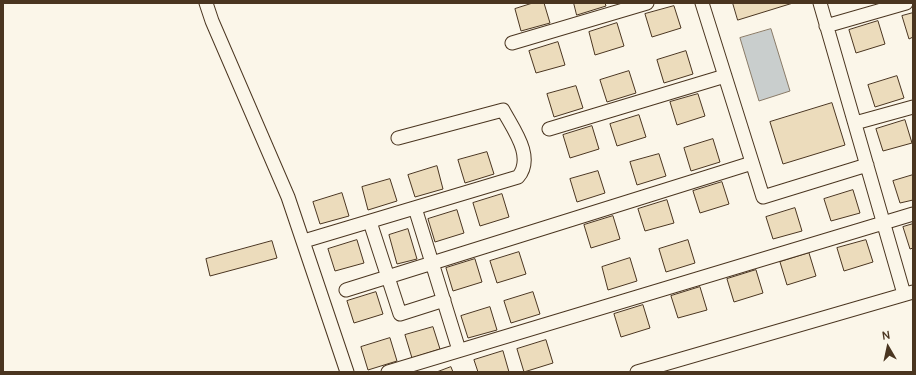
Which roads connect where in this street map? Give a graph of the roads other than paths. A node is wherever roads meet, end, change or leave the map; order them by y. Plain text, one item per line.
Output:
1 (206, 3) edge
2 (646, 3) edge
3 (702, 3) edge
4 (820, 3) edge
5 (906, 3) edge
6 (826, 26) junction
7 (512, 43) dead end
8 (725, 76) junction
9 (913, 107) edge
10 (855, 123) junction
11 (549, 128) dead end
12 (398, 138) dead end
13 (752, 163) junction
14 (867, 165) junction
15 (415, 208) junction
16 (913, 214) edge
17 (370, 222) junction
18 (883, 223) junction
19 (304, 241) junction
20 (432, 264) junction
21 (388, 277) junction
22 (346, 290) dead end
23 (909, 293) edge
24 (444, 300) junction
25 (459, 350) junction
26 (347, 372) edge
27 (388, 372) edge
28 (637, 372) edge

1 - 19 street
2 - 7 street
3 - 8 street
4 - 6 street
5 - 6 street
6 - 10 street
8 - 11 street
8 - 13 street
9 - 10 street
10 - 14 street
12 - 15 street
13 - 14 street
13 - 20 street
14 - 18 street
15 - 17 street
15 - 20 street
16 - 18 street
17 - 19 street
17 - 21 street
18 - 23 street
18 - 25 street
19 - 26 street
20 - 21 street
20 - 24 street
21 - 22 street
21 - 24 street
23 - 28 street
24 - 25 street
25 - 27 street

